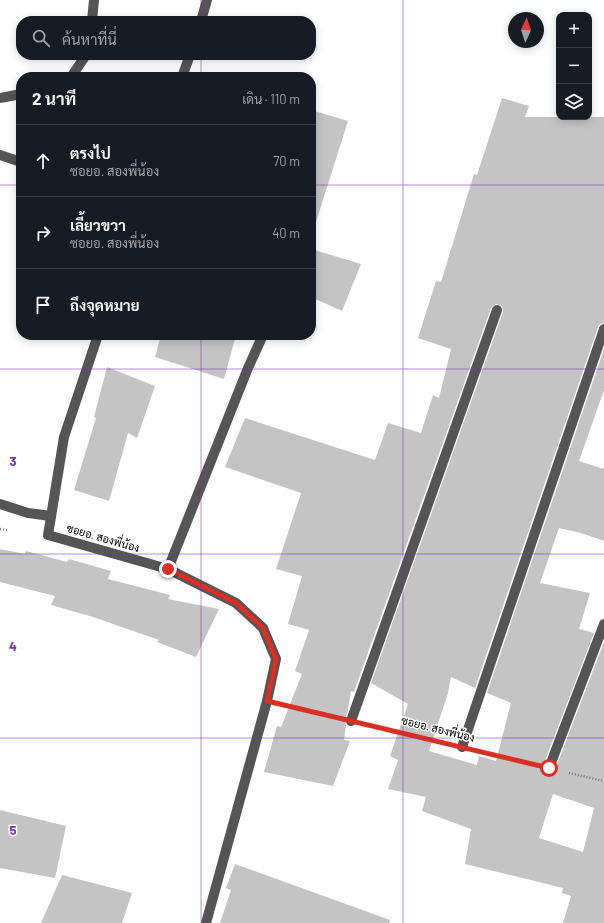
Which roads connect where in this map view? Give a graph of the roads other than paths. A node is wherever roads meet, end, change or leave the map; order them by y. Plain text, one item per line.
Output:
1 (94, 0) edge
2 (207, 0) edge
3 (92, 16) edge
4 (202, 16) edge
5 (83, 60) edge
6 (188, 60) edge
7 (74, 72) edge
8 (184, 72) edge
9 (16, 95) edge
10 (0, 98) edge
11 (0, 155) edge
12 (16, 160) edge
13 (497, 310) dead end
14 (604, 329) edge
15 (96, 340) edge
16 (261, 340) edge
17 (0, 504) edge
18 (51, 516) junction
19 (168, 569) junction
20 (604, 624) edge
21 (351, 721) road end
22 (462, 747) road end
23 (549, 768) road end
24 (206, 923) edge

1 - 3 street
2 - 4 street
5 - 7 street
6 - 8 street
9 - 10 street
11 - 12 street
13 - 21 street
14 - 22 street
15 - 18 street, ซอยอ. สองพี่น้อง
16 - 19 street
17 - 18 street
18 - 19 street, ซอยอ. สองพี่น้อง
19 - 24 street, ซอยอ. สองพี่น้อง
20 - 23 street

